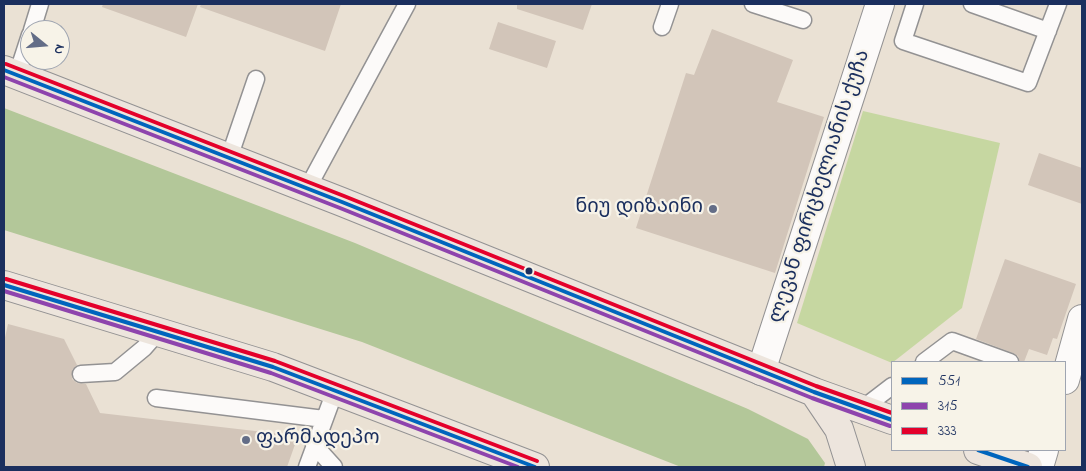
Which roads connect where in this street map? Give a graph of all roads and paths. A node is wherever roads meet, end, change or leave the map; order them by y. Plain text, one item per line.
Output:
1 (40, 4) edge
2 (407, 4) edge
3 (670, 4) edge
4 (753, 4) edge
5 (880, 4) edge
6 (915, 4) edge
7 (972, 4) edge
8 (1058, 4) edge
9 (35, 20) edge
10 (803, 20) dead end
11 (662, 27) dead end
12 (1048, 31) junction
13 (20, 54) edge
14 (10, 73) edge
15 (256, 79) dead end
16 (229, 158) junction
17 (307, 189) junction
18 (4, 285) edge
19 (1082, 319) edge
20 (158, 332) junction
21 (925, 361) edge
22 (1007, 361) edge
23 (761, 371) junction
24 (81, 374) dead end
25 (1066, 376) edge
26 (891, 387) edge
27 (335, 392) junction
28 (814, 392) junction
29 (156, 398) dead end
30 (862, 409) junction
31 (324, 419) junction
32 (891, 420) edge
33 (314, 445) junction
34 (981, 451) edge
35 (1044, 451) edge
36 (307, 467) edge
37 (334, 467) edge
38 (535, 467) edge
39 (851, 467) edge
40 (1028, 467) edge
41 (1038, 467) edge

1 - 9 lane
2 - 17 lane
3 - 11 lane
4 - 10 lane
5 - 23 street, ლევან ფირცხელიანის ქუჩა
6 - 12 lane
7 - 12 lane
8 - 12 lane
13 - 14 lane
14 - 16 highway
15 - 16 lane
16 - 17 highway
17 - 23 highway
18 - 20 highway
19 - 25 street
20 - 24 lane
20 - 27 highway
21 - 22 lane
23 - 28 highway
26 - 30 lane
27 - 31 lane
27 - 38 highway
28 - 30 highway
28 - 39 highway
29 - 31 lane
30 - 32 highway
31 - 33 lane
33 - 36 lane
33 - 37 lane
34 - 40 highway
35 - 41 street

